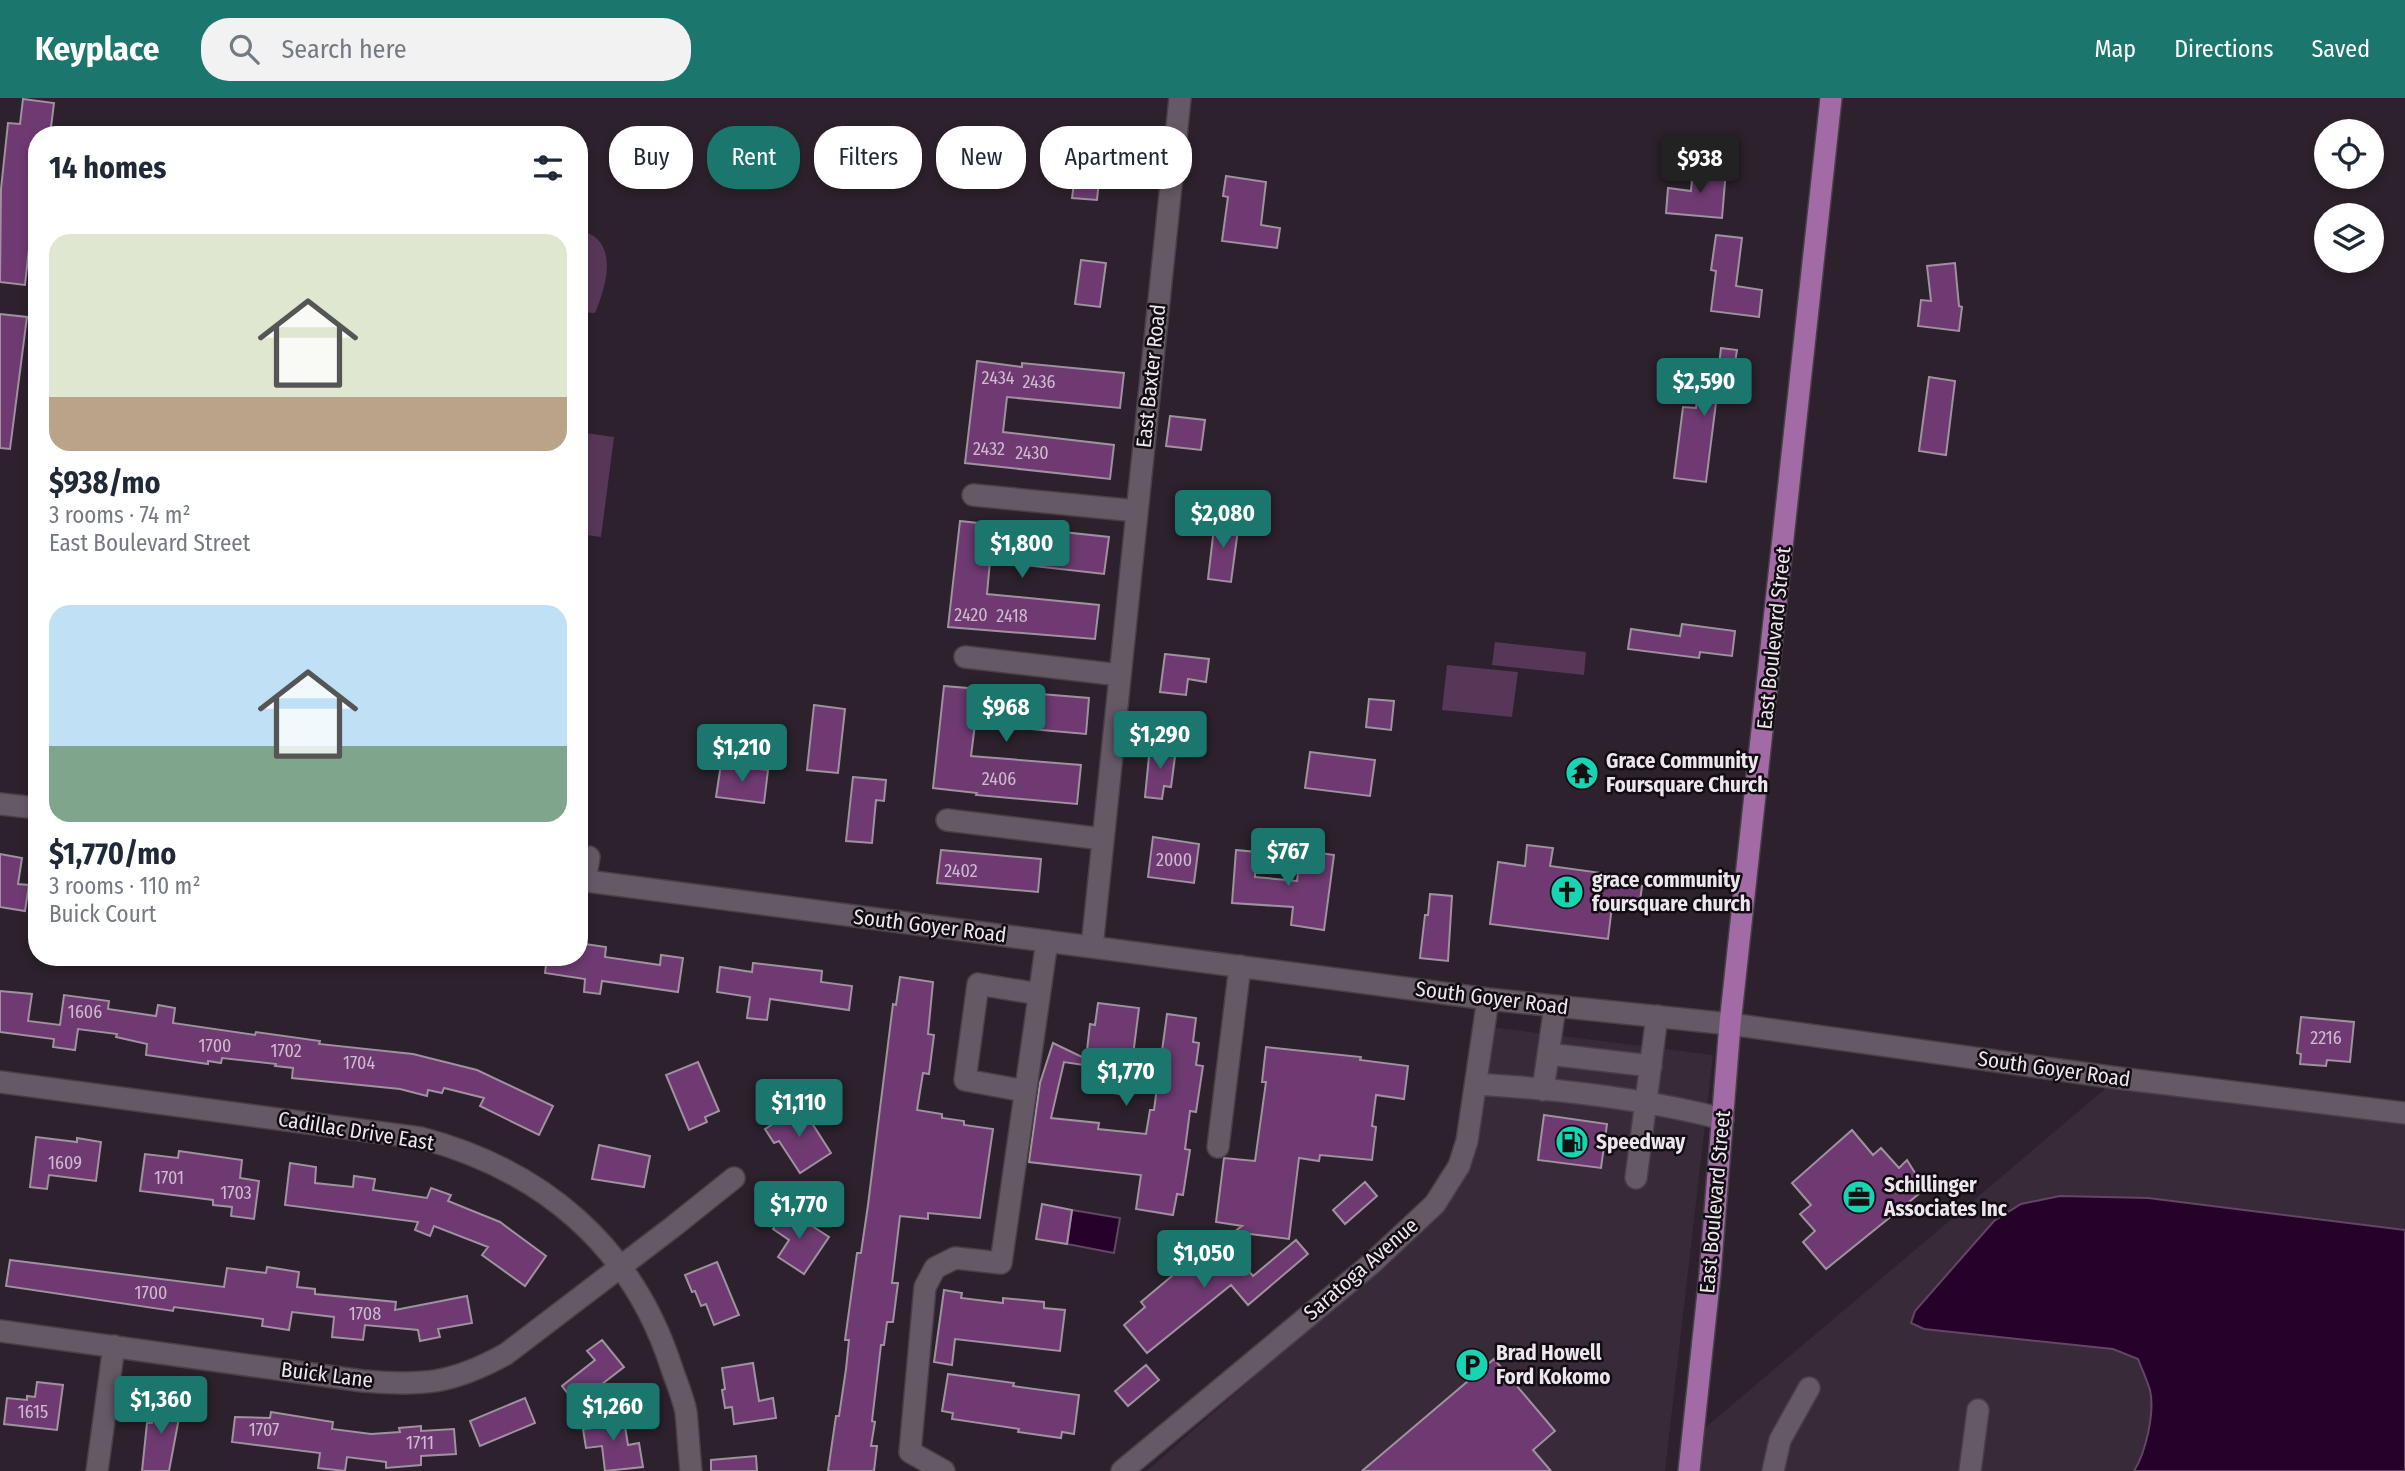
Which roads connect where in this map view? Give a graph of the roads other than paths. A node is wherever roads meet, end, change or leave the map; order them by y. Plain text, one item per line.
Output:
1 (1180, 98) edge
2 (1831, 98) edge
3 (973, 495) dead end
4 (1137, 511) junction
5 (964, 657) dead end
6 (1121, 675) junction
7 (0, 804) edge
8 (28, 807) edge
9 (947, 820) dead end
10 (1103, 839) junction
11 (589, 857) dead end
12 (588, 860) edge
13 (588, 881) edge
14 (1047, 941) junction
15 (1092, 947) junction
16 (1240, 966) junction
17 (1039, 994) junction
18 (1489, 999) junction
19 (1555, 1006) junction
20 (1657, 1016) junction
21 (1730, 1024) junction
22 (1548, 1054) junction
23 (1651, 1066) junction
24 (0, 1082) edge
25 (1476, 1084) junction
26 (1543, 1090) junction
27 (1026, 1091) junction
28 (1646, 1103) junction
29 (2405, 1113) edge
30 (1723, 1119) junction
31 (1218, 1147) dead end
32 (734, 1178) dead end
33 (1636, 1178) dead end
34 (621, 1265) junction
35 (0, 1331) edge
36 (114, 1346) junction
37 (1809, 1388) dead end
38 (1978, 1410) dead end
39 (97, 1471) edge
40 (691, 1471) edge
41 (944, 1471) edge
42 (1122, 1471) edge
43 (1689, 1471) edge
44 (1773, 1471) edge
45 (1970, 1471) edge

1 - 4 street, East Baxter Road
2 - 21 main road, East Boulevard Street
3 - 4 street
4 - 6 street, East Baxter Road
5 - 6 street
6 - 10 street, East Baxter Road
7 - 8 street
9 - 10 street
10 - 15 street, East Baxter Road
11 - 12 street
13 - 14 street, South Goyer Road
14 - 15 street, South Goyer Road
14 - 17 street
15 - 16 street, South Goyer Road
16 - 18 street, South Goyer Road
16 - 31 street
17 - 27 street
17 - 27 street
18 - 19 street, South Goyer Road
18 - 25 street, Saratoga Avenue
19 - 20 street, South Goyer Road
19 - 22 street
20 - 21 street, South Goyer Road
20 - 23 street
21 - 29 street, South Goyer Road
21 - 30 main road, East Boulevard Street
22 - 23 street
22 - 26 street
23 - 28 street
24 - 34 street, Cadillac Drive East
25 - 26 street
25 - 42 street, Saratoga Avenue
26 - 28 street
27 - 41 street
28 - 30 street
28 - 33 street
30 - 43 main road, East Boulevard Street
32 - 34 street, Buick Lane
34 - 36 street, Buick Lane
34 - 40 street, Cadillac Drive East
35 - 36 street, Buick Lane
36 - 39 street
37 - 44 street
38 - 45 street

